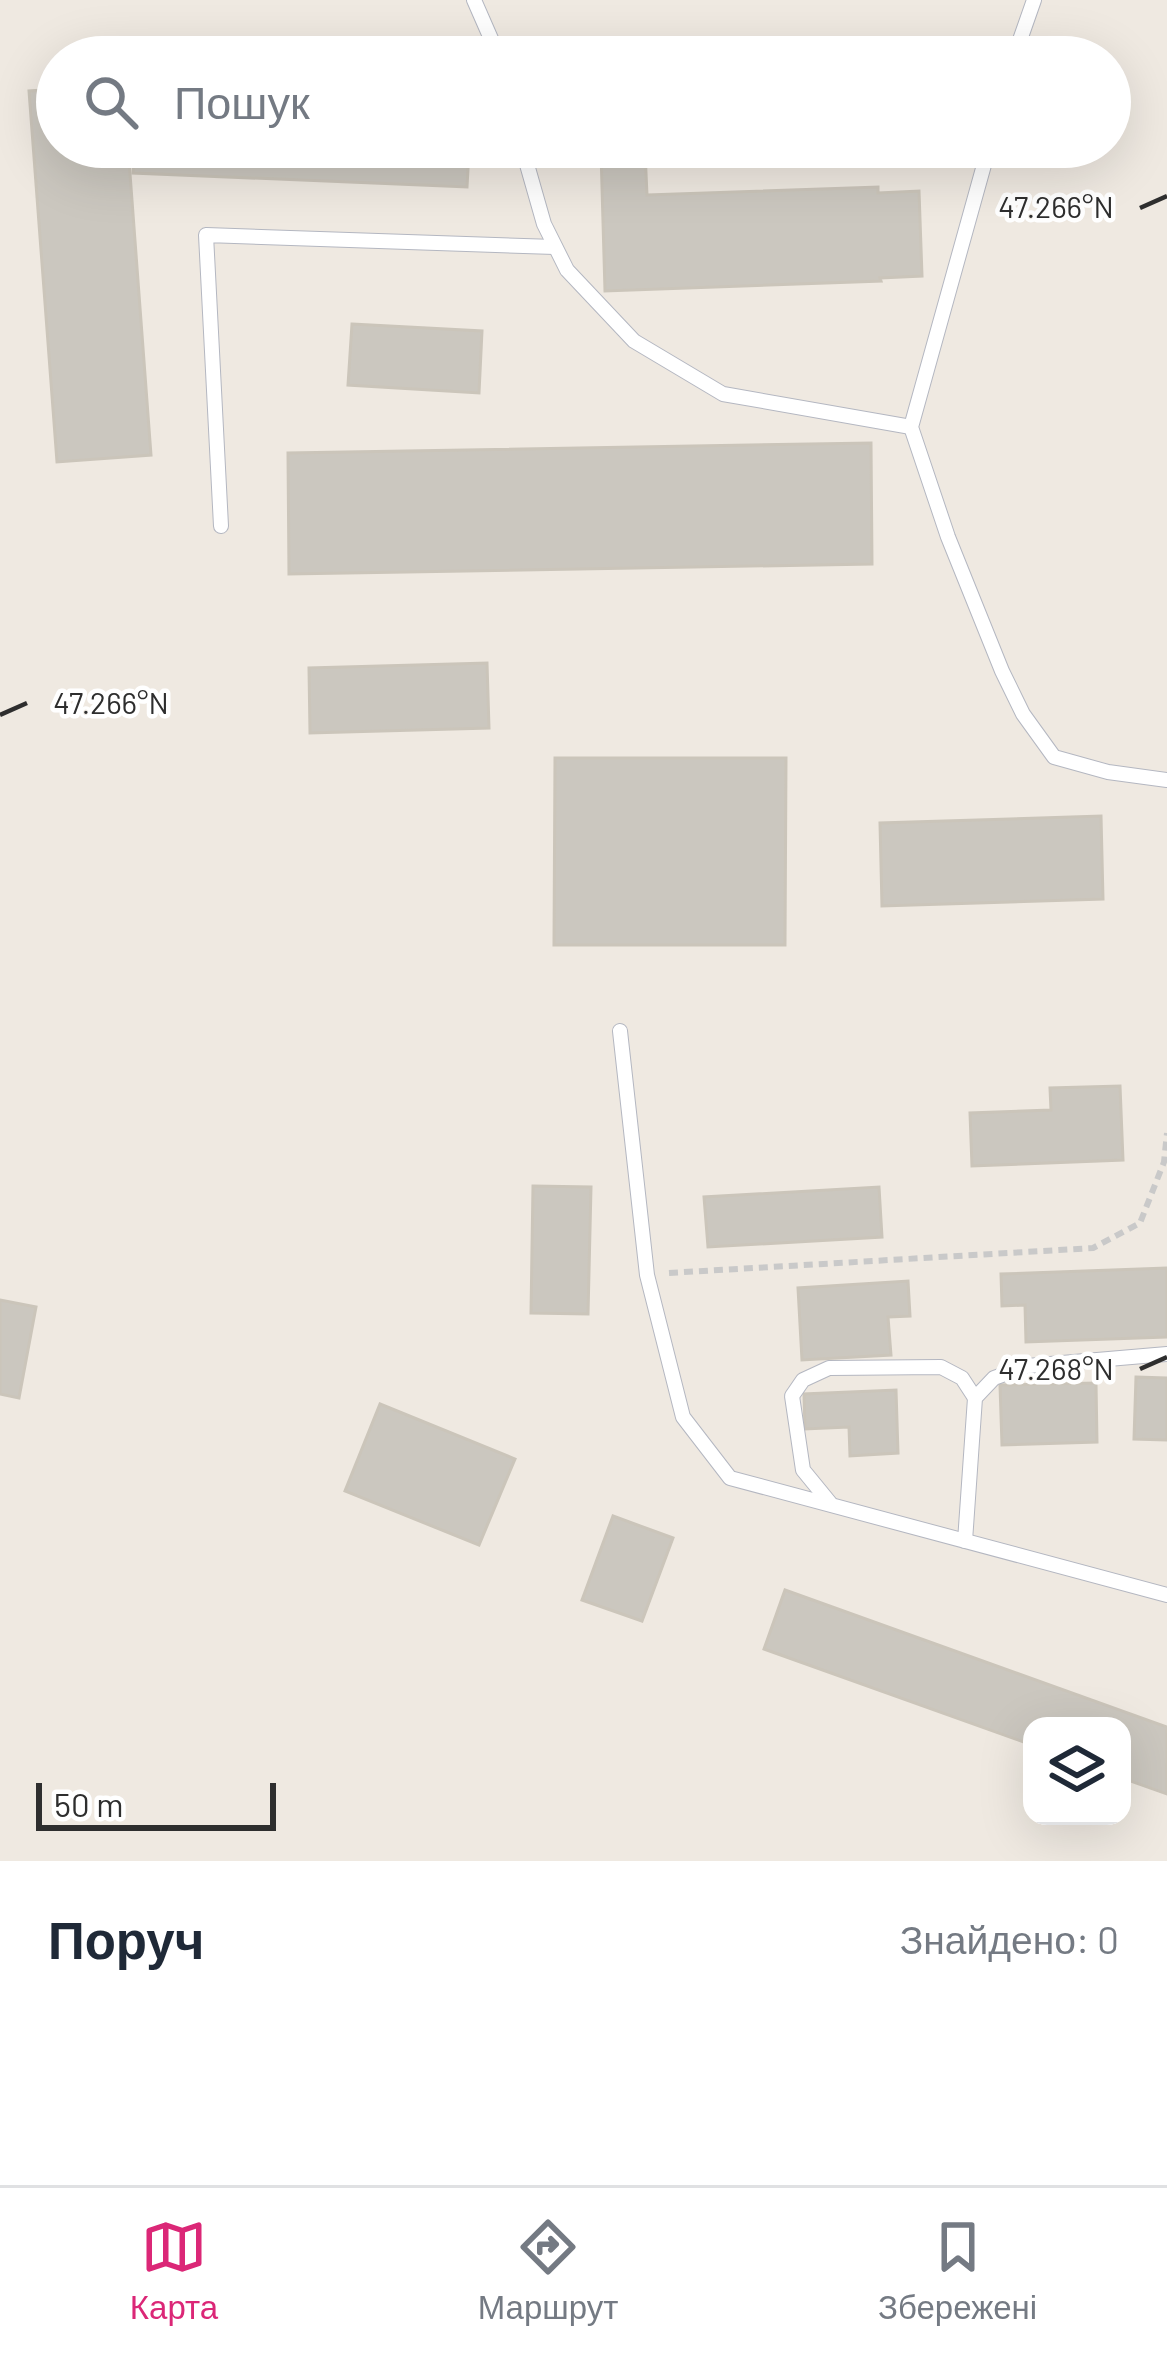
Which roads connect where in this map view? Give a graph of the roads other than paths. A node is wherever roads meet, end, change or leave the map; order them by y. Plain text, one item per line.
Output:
1 (474, 0) edge
2 (1034, 0) edge
3 (490, 36) edge
4 (1021, 36) edge
5 (528, 168) edge
6 (983, 168) edge
7 (555, 247) junction
8 (910, 427) junction
9 (221, 526) dead end
10 (1167, 780) edge
11 (620, 1031) dead end
12 (1167, 1354) edge
13 (974, 1398) junction
14 (832, 1505) junction
15 (965, 1541) junction
16 (1167, 1595) edge

1 - 3 lane
2 - 4 lane
5 - 7 lane
6 - 8 lane
7 - 8 lane
7 - 9 lane
8 - 10 lane
11 - 14 lane
12 - 13 lane
13 - 14 lane
13 - 15 lane
14 - 15 lane
15 - 16 lane

